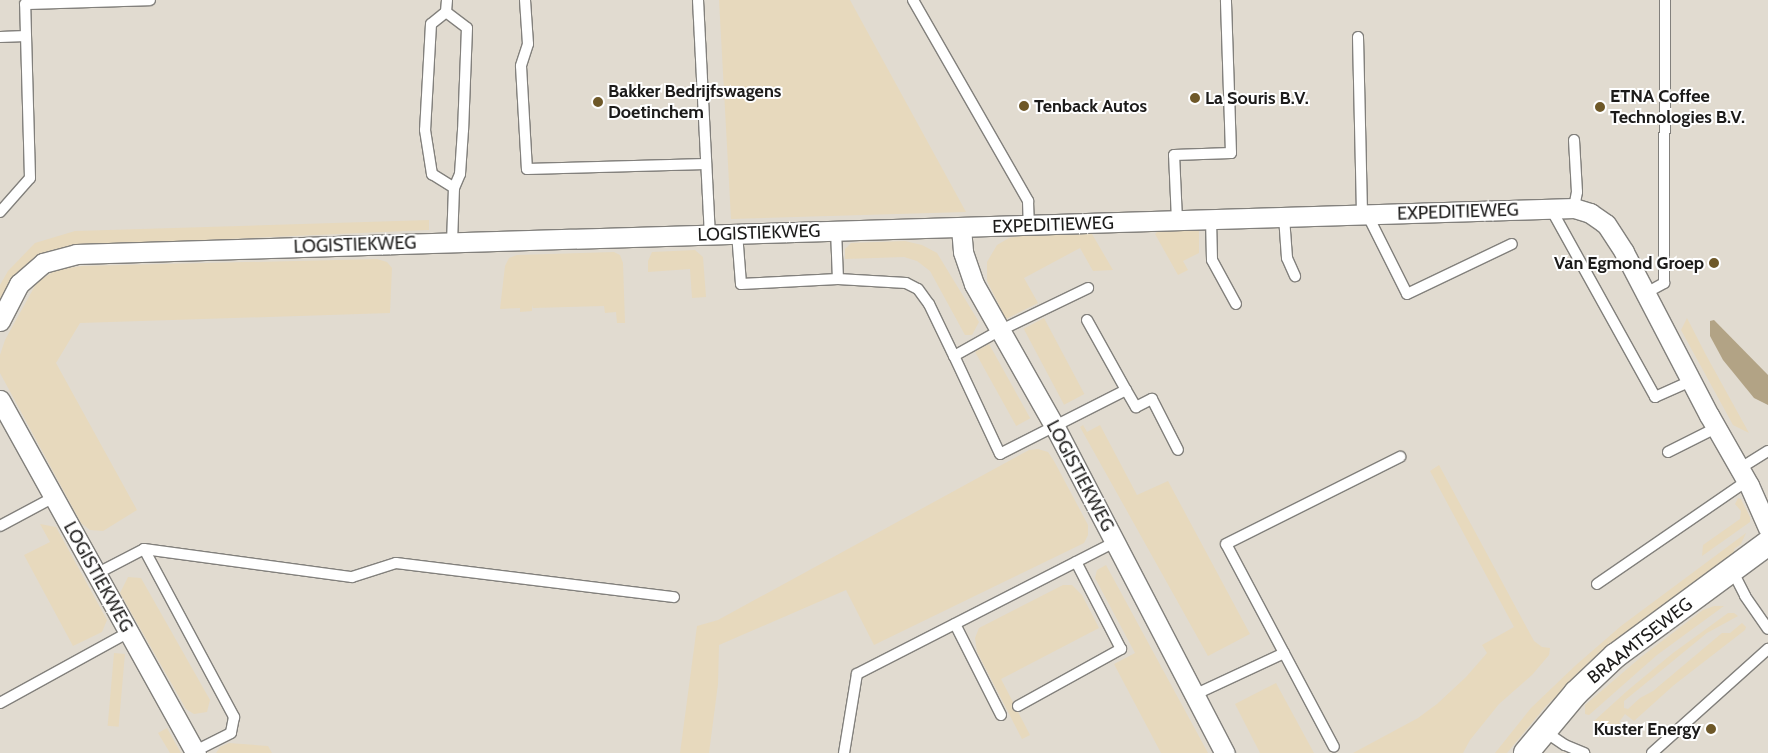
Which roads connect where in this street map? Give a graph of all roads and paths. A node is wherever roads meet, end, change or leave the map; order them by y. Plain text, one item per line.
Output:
1 (150, 0) edge
2 (447, 0) edge
3 (525, 0) edge
4 (698, 0) edge
5 (913, 0) edge
6 (1226, 0) edge
7 (1665, 0) edge
8 (446, 12) junction
9 (26, 36) junction
10 (0, 37) edge
11 (1358, 37) dead end
12 (1574, 140) dead end
13 (706, 164) junction
14 (454, 188) junction
15 (1574, 208) junction
16 (1552, 209) junction
17 (0, 212) edge
18 (1364, 214) junction
19 (1284, 217) junction
20 (1211, 219) junction
21 (1177, 220) junction
22 (1030, 225) junction
23 (961, 228) junction
24 (836, 230) junction
25 (737, 233) junction
26 (710, 234) junction
27 (452, 242) junction
28 (1512, 244) dead end
29 (1295, 276) dead end
30 (838, 280) junction
31 (1088, 288) dead end
32 (1646, 293) junction
33 (1236, 304) dead end
34 (1087, 320) dead end
35 (0, 321) edge
36 (1000, 331) junction
37 (954, 356) junction
38 (1691, 381) junction
39 (1126, 390) junction
40 (0, 400) edge
41 (1055, 428) junction
42 (1716, 428) junction
43 (1178, 450) dead end
44 (1768, 451) edge
45 (1668, 452) dead end
46 (1400, 457) dead end
47 (1743, 475) junction
48 (54, 497) junction
49 (0, 526) edge
50 (1768, 528) edge
51 (1115, 542) junction
52 (1768, 542) edge
53 (144, 549) junction
54 (1076, 562) junction
55 (1732, 570) junction
56 (96, 574) junction
57 (1597, 584) dead end
58 (674, 597) dead end
59 (955, 624) junction
60 (1768, 629) edge
61 (129, 632) junction
62 (1768, 649) edge
63 (1284, 652) junction
64 (1194, 695) junction
65 (0, 703) edge
66 (1018, 706) dead end
67 (1001, 715) dead end
68 (1544, 730) junction
69 (1334, 747) dead end
70 (196, 752) edge
71 (844, 753) edge
72 (1225, 753) edge
73 (1526, 753) edge
74 (1584, 753) edge
75 (1652, 753) edge

1 - 9 lane
2 - 8 lane
3 - 13 lane
4 - 13 lane
5 - 22 lane
6 - 21 lane
7 - 32 lane
8 - 14 lane
8 - 14 lane
9 - 10 lane
9 - 17 lane
11 - 18 lane
12 - 15 lane
13 - 26 lane
14 - 27 lane
15 - 16 street, EXPEDITIEWEG
15 - 32 street, EXPEDITIEWEG
16 - 18 street, EXPEDITIEWEG
16 - 38 lane
18 - 19 street, EXPEDITIEWEG
18 - 28 lane
19 - 20 street, EXPEDITIEWEG
19 - 29 lane
20 - 21 street, EXPEDITIEWEG
20 - 33 lane
21 - 22 street, EXPEDITIEWEG
22 - 23 street, EXPEDITIEWEG
23 - 24 street, LOGISTIEKWEG
23 - 36 street, LOGISTIEKWEG
24 - 25 street, LOGISTIEKWEG
24 - 30 lane
25 - 26 street, LOGISTIEKWEG
25 - 30 lane
26 - 27 street, LOGISTIEKWEG
27 - 35 street, LOGISTIEKWEG
30 - 37 lane
31 - 36 lane
32 - 38 street, EXPEDITIEWEG
34 - 39 lane
36 - 37 lane
36 - 41 street, LOGISTIEKWEG
37 - 41 lane
38 - 42 street, EXPEDITIEWEG
39 - 41 lane
39 - 43 lane
40 - 48 street, LOGISTIEKWEG
41 - 51 street, LOGISTIEKWEG
42 - 45 lane
42 - 47 street, EXPEDITIEWEG
44 - 47 lane
46 - 63 lane
47 - 50 street, EXPEDITIEWEG
47 - 57 lane
48 - 49 lane
48 - 56 street, LOGISTIEKWEG
51 - 54 lane
51 - 64 street, LOGISTIEKWEG
52 - 55 street, BRAAMTSEWEG
53 - 56 lane
53 - 58 lane
53 - 70 lane
54 - 59 lane
54 - 66 lane
55 - 60 lane
55 - 68 street, BRAAMTSEWEG
56 - 61 street, LOGISTIEKWEG
59 - 67 lane
59 - 71 lane
61 - 65 lane
61 - 70 street, LOGISTIEKWEG
62 - 75 lane
63 - 64 lane
63 - 69 lane
64 - 72 street, LOGISTIEKWEG
68 - 73 street, BRAAMTSEWEG
68 - 74 lane

